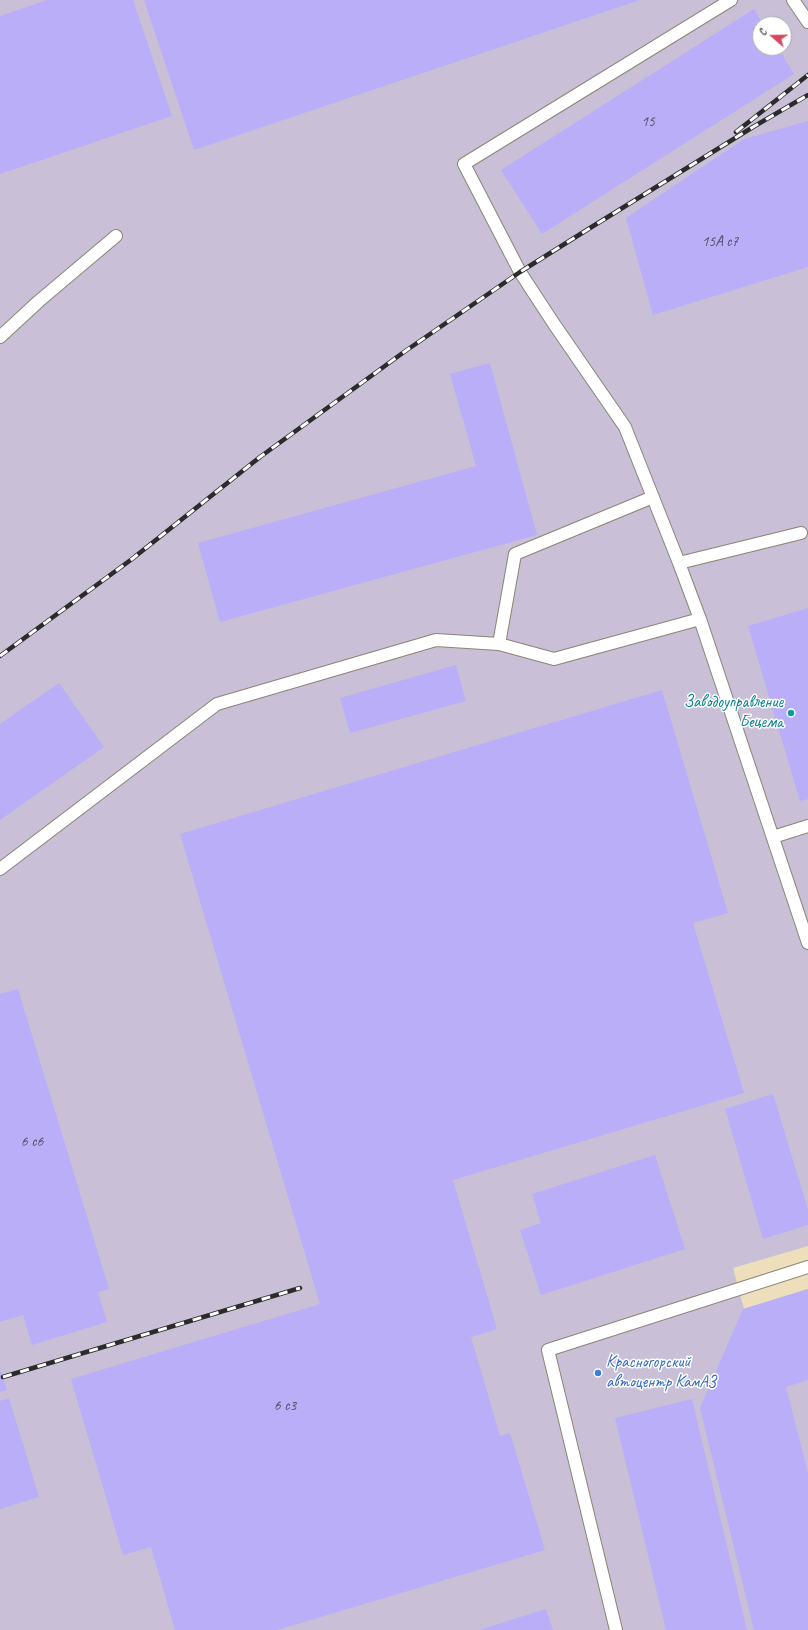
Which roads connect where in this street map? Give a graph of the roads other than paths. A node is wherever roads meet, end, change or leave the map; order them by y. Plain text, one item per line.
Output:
1 (731, 0) edge
2 (793, 0) edge
3 (808, 22) edge
4 (116, 236) dead end
5 (0, 337) edge
6 (653, 497) junction
7 (801, 534) dead end
8 (679, 563) junction
9 (700, 619) junction
10 (499, 644) junction
11 (808, 826) edge
12 (773, 837) junction
13 (0, 869) edge
14 (808, 943) edge
15 (808, 1267) edge
16 (616, 1630) edge

1 - 6 lane
2 - 3 lane
4 - 5 lane
6 - 8 lane
6 - 10 lane
7 - 8 lane
8 - 9 lane
9 - 10 lane
9 - 12 lane
10 - 13 lane
11 - 12 lane
12 - 14 lane
15 - 16 lane

